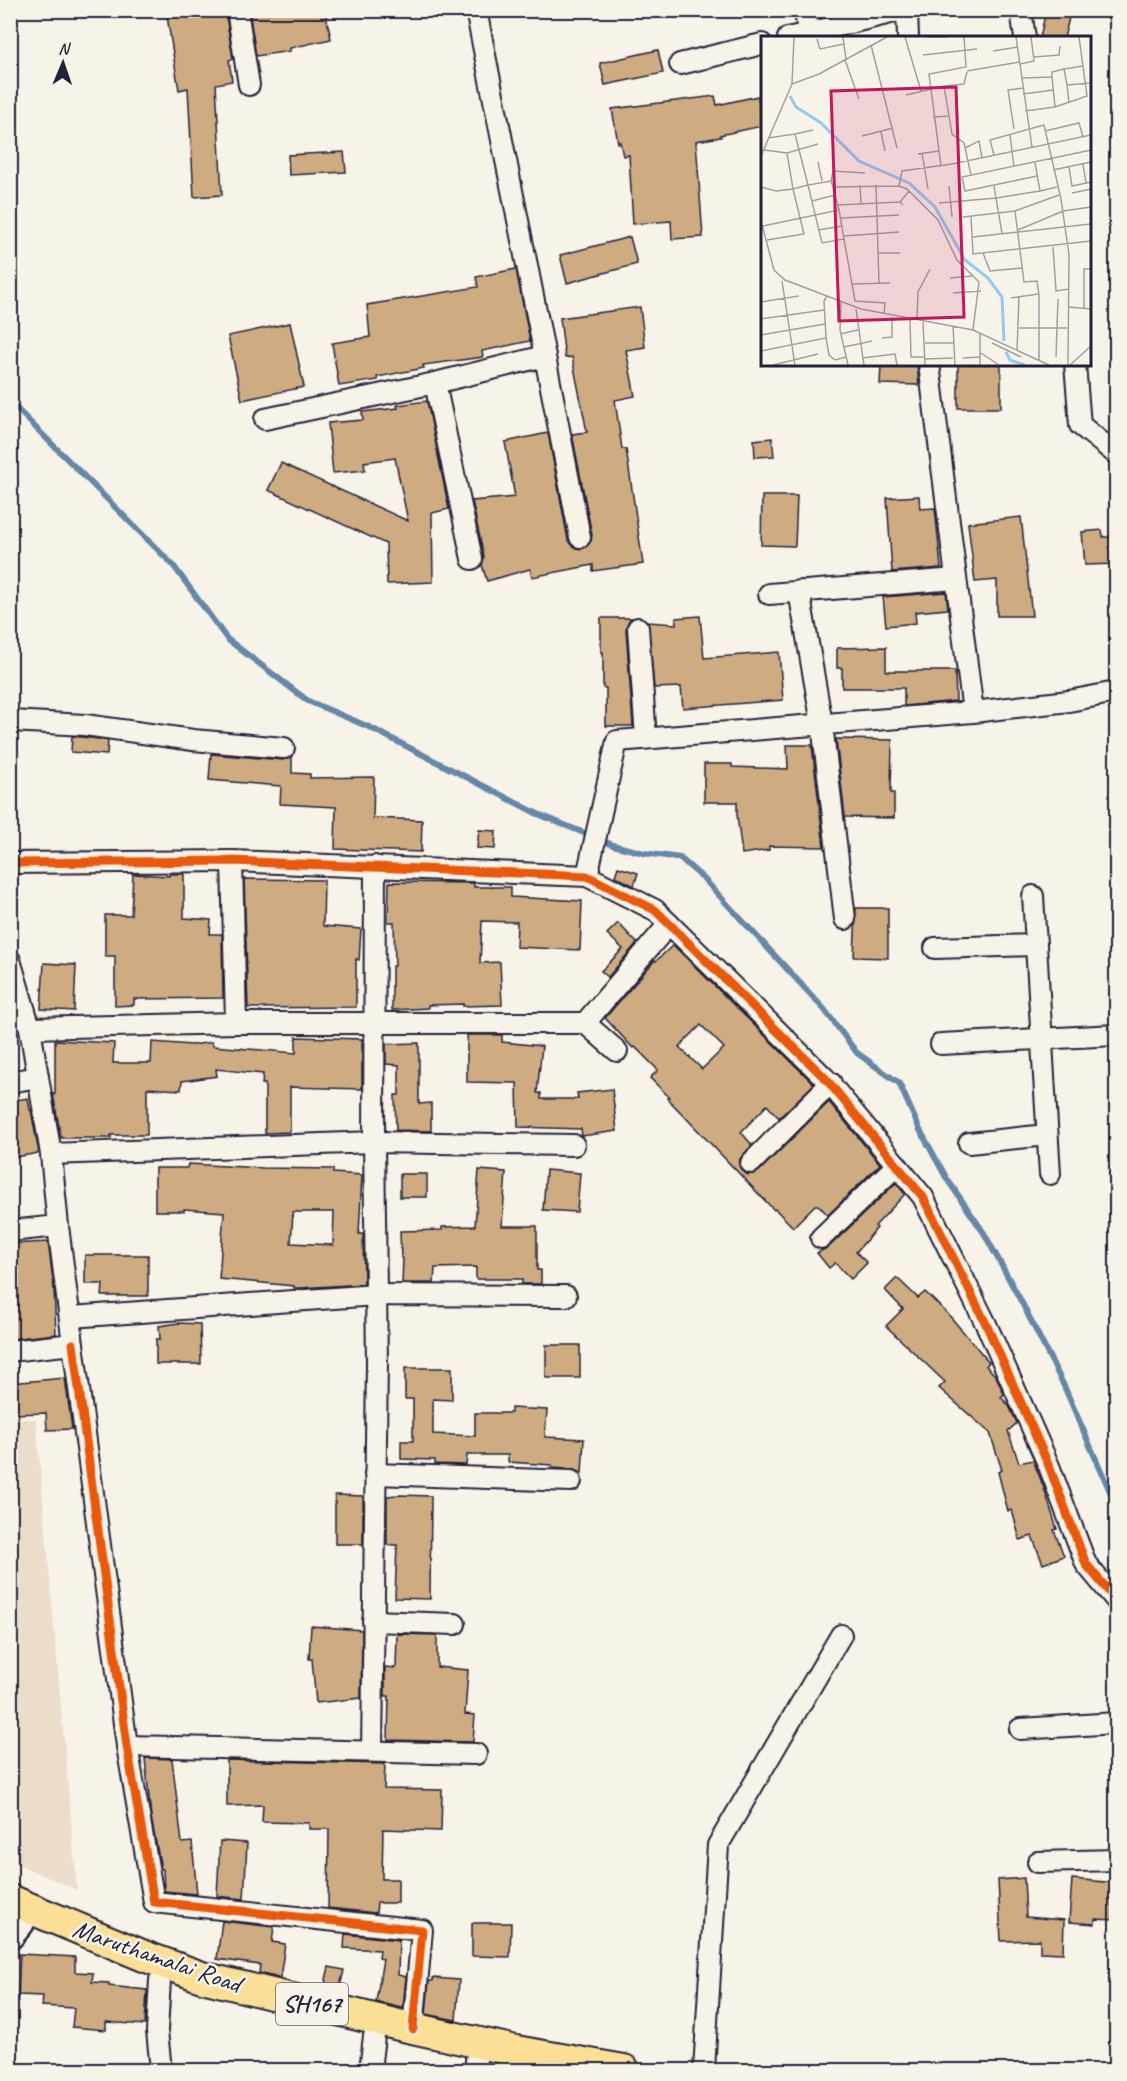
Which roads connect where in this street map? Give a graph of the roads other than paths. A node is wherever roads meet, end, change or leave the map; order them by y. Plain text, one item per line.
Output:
1 (237, 10) edge
2 (476, 10) edge
3 (804, 10) edge
4 (905, 10) edge
5 (1021, 10) edge
6 (809, 32) junction
7 (795, 36) edge
8 (908, 36) edge
9 (1025, 36) edge
10 (761, 44) edge
11 (680, 64) dead end
12 (249, 85) dead end
13 (545, 356) junction
14 (928, 366) edge
15 (1076, 366) edge
16 (435, 383) junction
17 (265, 419) dead end
18 (1116, 454) edge
19 (580, 537) dead end
20 (472, 559) dead end
21 (956, 579) junction
22 (799, 591) junction
23 (769, 594) dead end
24 (638, 628) dead end
25 (1116, 692) edge
26 (973, 712) junction
27 (10, 722) edge
28 (822, 724) junction
29 (646, 738) junction
30 (284, 748) dead end
31 (232, 861) junction
32 (10, 863) edge
33 (375, 866) junction
34 (587, 876) junction
35 (1033, 896) dead end
36 (845, 920) dead end
37 (669, 924) junction
38 (1036, 945) junction
39 (935, 948) dead end
40 (10, 960) edge
41 (236, 1023) junction
42 (585, 1023) junction
43 (374, 1024) junction
44 (30, 1028) junction
45 (1116, 1035) edge
46 (1041, 1039) junction
47 (941, 1044) dead end
48 (617, 1051) dead end
49 (38, 1077) junction
50 (10, 1082) edge
51 (831, 1083) junction
52 (1047, 1135) junction
53 (374, 1142) junction
54 (969, 1143) dead end
55 (574, 1145) dead end
56 (51, 1155) junction
57 (751, 1163) dead end
58 (897, 1165) junction
59 (1050, 1174) dead end
60 (58, 1226) junction
61 (10, 1231) edge
62 (821, 1238) dead end
63 (376, 1294) junction
64 (566, 1296) dead end
65 (71, 1317) junction
66 (73, 1344) junction
67 (10, 1351) edge
68 (375, 1474) junction
69 (571, 1481) dead end
70 (1116, 1600) edge
71 (373, 1621) junction
72 (454, 1624) dead end
73 (841, 1635) dead end
74 (1116, 1723) edge
75 (1020, 1729) dead end
76 (127, 1746) junction
77 (372, 1750) junction
78 (476, 1754) dead end
79 (1116, 1860) edge
80 (1038, 1862) dead end
81 (16, 1917) edge
82 (160, 1980) junction
83 (413, 2029) junction
84 (374, 2036) junction
85 (476, 2065) edge
86 (161, 2070) edge
87 (370, 2070) edge
88 (527, 2070) edge
89 (624, 2070) edge
90 (704, 2070) edge

1 - 12 street
2 - 13 street
3 - 6 street
4 - 6 street
4 - 8 street
5 - 9 street
6 - 7 street
10 - 11 street
13 - 16 street
13 - 19 street
14 - 21 street
15 - 18 street
16 - 17 street
16 - 20 street
21 - 22 street
21 - 26 street
22 - 23 street
22 - 28 street
24 - 29 street
25 - 26 street
26 - 28 street
27 - 30 street
28 - 29 street
28 - 36 street
29 - 34 street
31 - 32 street
31 - 33 street
31 - 41 street
33 - 34 street
33 - 43 street
34 - 37 street
35 - 38 street
37 - 42 street
37 - 51 street
38 - 39 street
38 - 46 street
40 - 44 street
41 - 43 street
41 - 44 street
42 - 43 street
42 - 48 street
43 - 53 street
44 - 49 street
45 - 46 street
46 - 47 street
46 - 52 street
49 - 50 street
49 - 56 street
51 - 57 street
51 - 58 street
52 - 54 street
52 - 59 street
53 - 55 street
53 - 56 street
53 - 63 street
56 - 60 street
58 - 62 street
58 - 70 street
60 - 61 street
60 - 65 street
63 - 64 street
63 - 65 street
63 - 68 street
65 - 66 street
66 - 67 street
66 - 76 street
68 - 69 street
68 - 71 street
71 - 72 street
71 - 77 street
73 - 90 street
74 - 75 street
76 - 77 street
76 - 83 street
77 - 78 street
79 - 80 street
81 - 82 main road, Maruthamalai Road / SH167
81 - 83 main road, Maruthamalai Road / SH167
82 - 84 main road, Maruthamalai Road / SH167
82 - 86 street
83 - 89 main road, Maruthamalai Road / SH167
84 - 85 main road, Maruthamalai Road / SH167
84 - 87 street
85 - 88 main road, Maruthamalai Road / SH167

